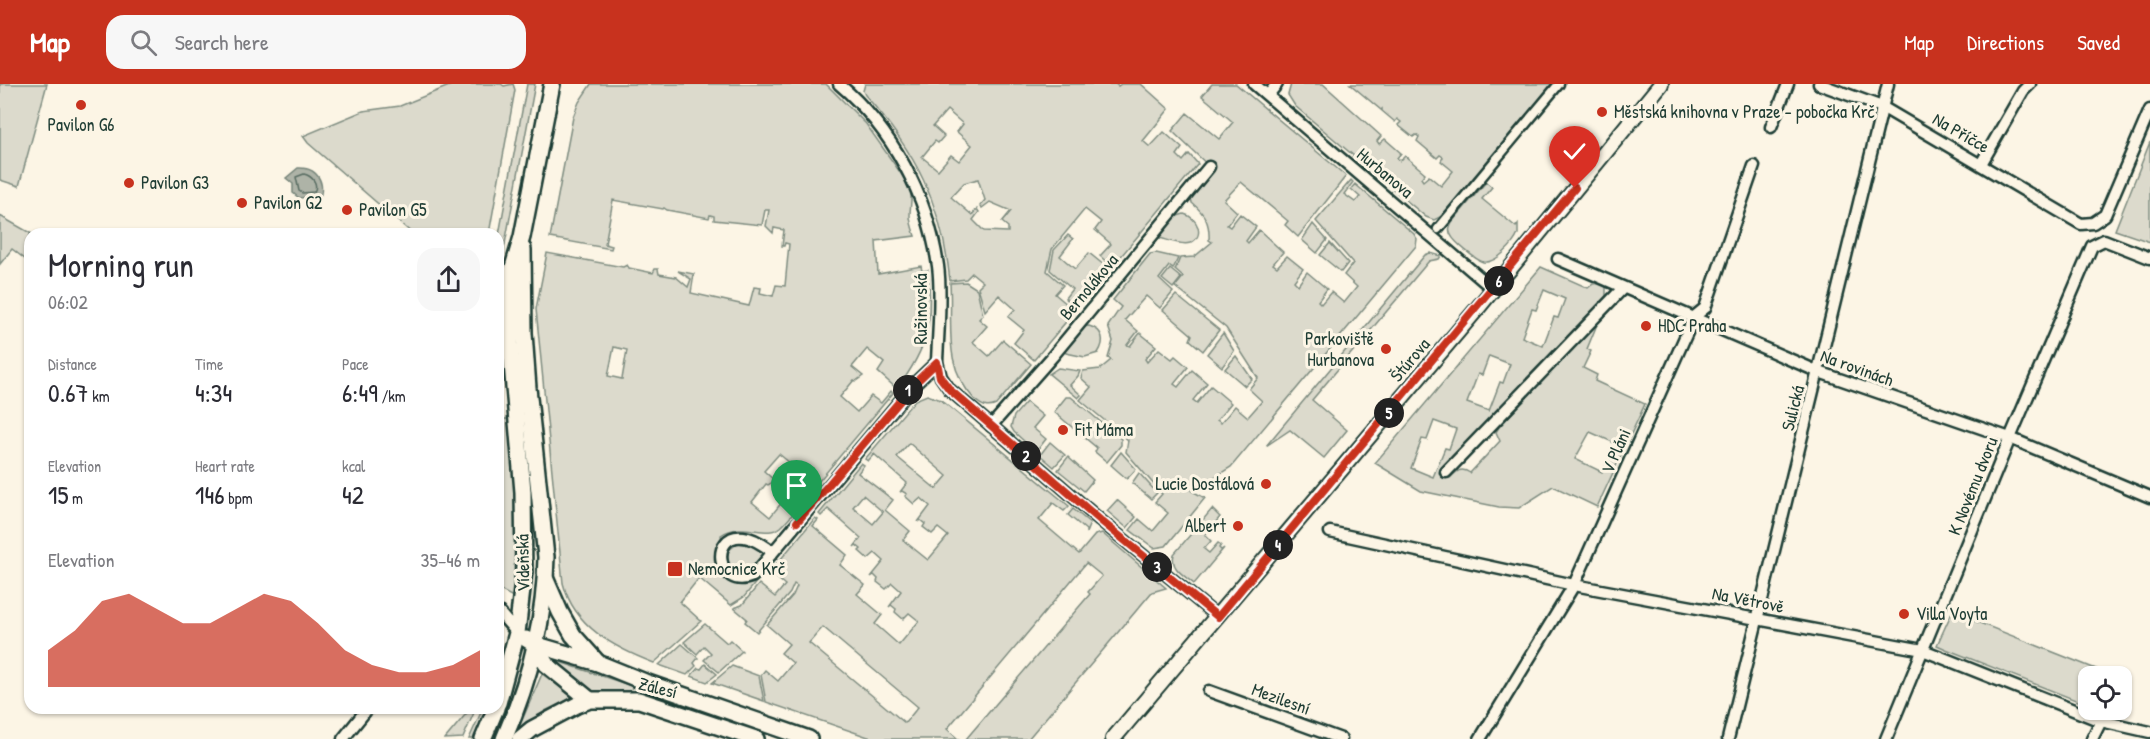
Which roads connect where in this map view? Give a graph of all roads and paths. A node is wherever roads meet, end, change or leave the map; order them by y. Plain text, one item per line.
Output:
1 (552, 84) edge
2 (839, 84) edge
3 (1254, 84) edge
4 (1277, 84) edge
5 (1559, 84) edge
6 (1660, 84) edge
7 (1788, 84) edge
8 (1819, 84) edge
9 (1888, 84) edge
10 (2030, 84) edge
11 (1268, 95) junction
12 (1882, 107) junction
13 (2150, 110) edge
14 (1771, 127) dead end
15 (1981, 164) junction
16 (1755, 166) dead end
17 (1209, 167) dead end
18 (1438, 229) dead end
19 (523, 231) junction
20 (2150, 258) edge
21 (1557, 259) dead end
22 (511, 274) junction
23 (1623, 288) junction
24 (1493, 289) junction
25 (504, 310) edge
26 (1694, 317) junction
27 (937, 362) junction
28 (1819, 372) junction
29 (991, 426) junction
30 (2010, 438) junction
31 (1446, 472) dead end
32 (2150, 497) edge
33 (1330, 532) dead end
34 (774, 552) junction
35 (546, 580) junction
36 (1574, 585) junction
37 (1218, 617) junction
38 (504, 618) edge
39 (1756, 618) junction
40 (517, 633) junction
41 (534, 644) junction
42 (1927, 652) junction
43 (598, 663) junction
44 (504, 681) edge
45 (1209, 691) dead end
46 (590, 700) junction
47 (364, 714) edge
48 (493, 714) edge
49 (2101, 721) junction
50 (2150, 732) edge
51 (343, 739) edge
52 (483, 739) edge
53 (504, 739) edge
54 (520, 739) edge
55 (756, 739) edge
56 (809, 739) edge
57 (1113, 739) edge
58 (1341, 739) edge
59 (1480, 739) edge
60 (1728, 739) edge
61 (1886, 739) edge
62 (2092, 739) edge

1 - 19 main road, Vídeňská
2 - 27 street, Ružinovská
3 - 11 street, Hurbanova
4 - 11 street
5 - 18 street
6 - 24 street, Štúrova
7 - 14 street
8 - 12 street, Na Příčce
9 - 12 street, Sulická
10 - 15 street
11 - 24 street, Hurbanova
12 - 15 street, Na Příčce
12 - 28 street, Sulická
13 - 15 street, Na Příčce
16 - 26 street, V Pláni
17 - 29 street, Bernolákova
19 - 22 main road, Vídeňská
19 - 35 main road, Vídeňská
20 - 30 street, K Novému dvoru
21 - 23 street, Na rovinách
22 - 25 street
22 - 40 main road, Vídeňská
23 - 26 street, Na rovinách
23 - 31 street
24 - 37 street, Štúrova
26 - 28 street, Na rovinách
26 - 36 street, V Pláni
27 - 29 street, Ružinovská
27 - 34 street
28 - 30 street, Na rovinách
28 - 39 street, Sulická
29 - 37 street, Ružinovská
30 - 32 street, Na rovinách
30 - 42 street, K Novému dvoru
33 - 36 street, Na Větrově
34 - 34 street
35 - 41 main road, Vídeňská
35 - 43 main road
36 - 39 street, Na Větrově
36 - 59 street, V Pláni
37 - 57 street, Štúrova
38 - 40 street
39 - 42 street, Na Větrově
39 - 60 street, Sulická
40 - 41 main road
40 - 44 main road, Vídeňská
41 - 43 main road, Zálesí
41 - 46 main road
41 - 53 main road, Vídeňská
42 - 49 street, Na Větrově
42 - 61 street, K Novému dvoru
43 - 56 main road, Zálesí
45 - 58 street, Mezilesní
46 - 54 main road, Zálesí
46 - 55 main road, Zálesí
47 - 51 street
48 - 52 main road
49 - 50 street, Na Větrově
49 - 62 street

